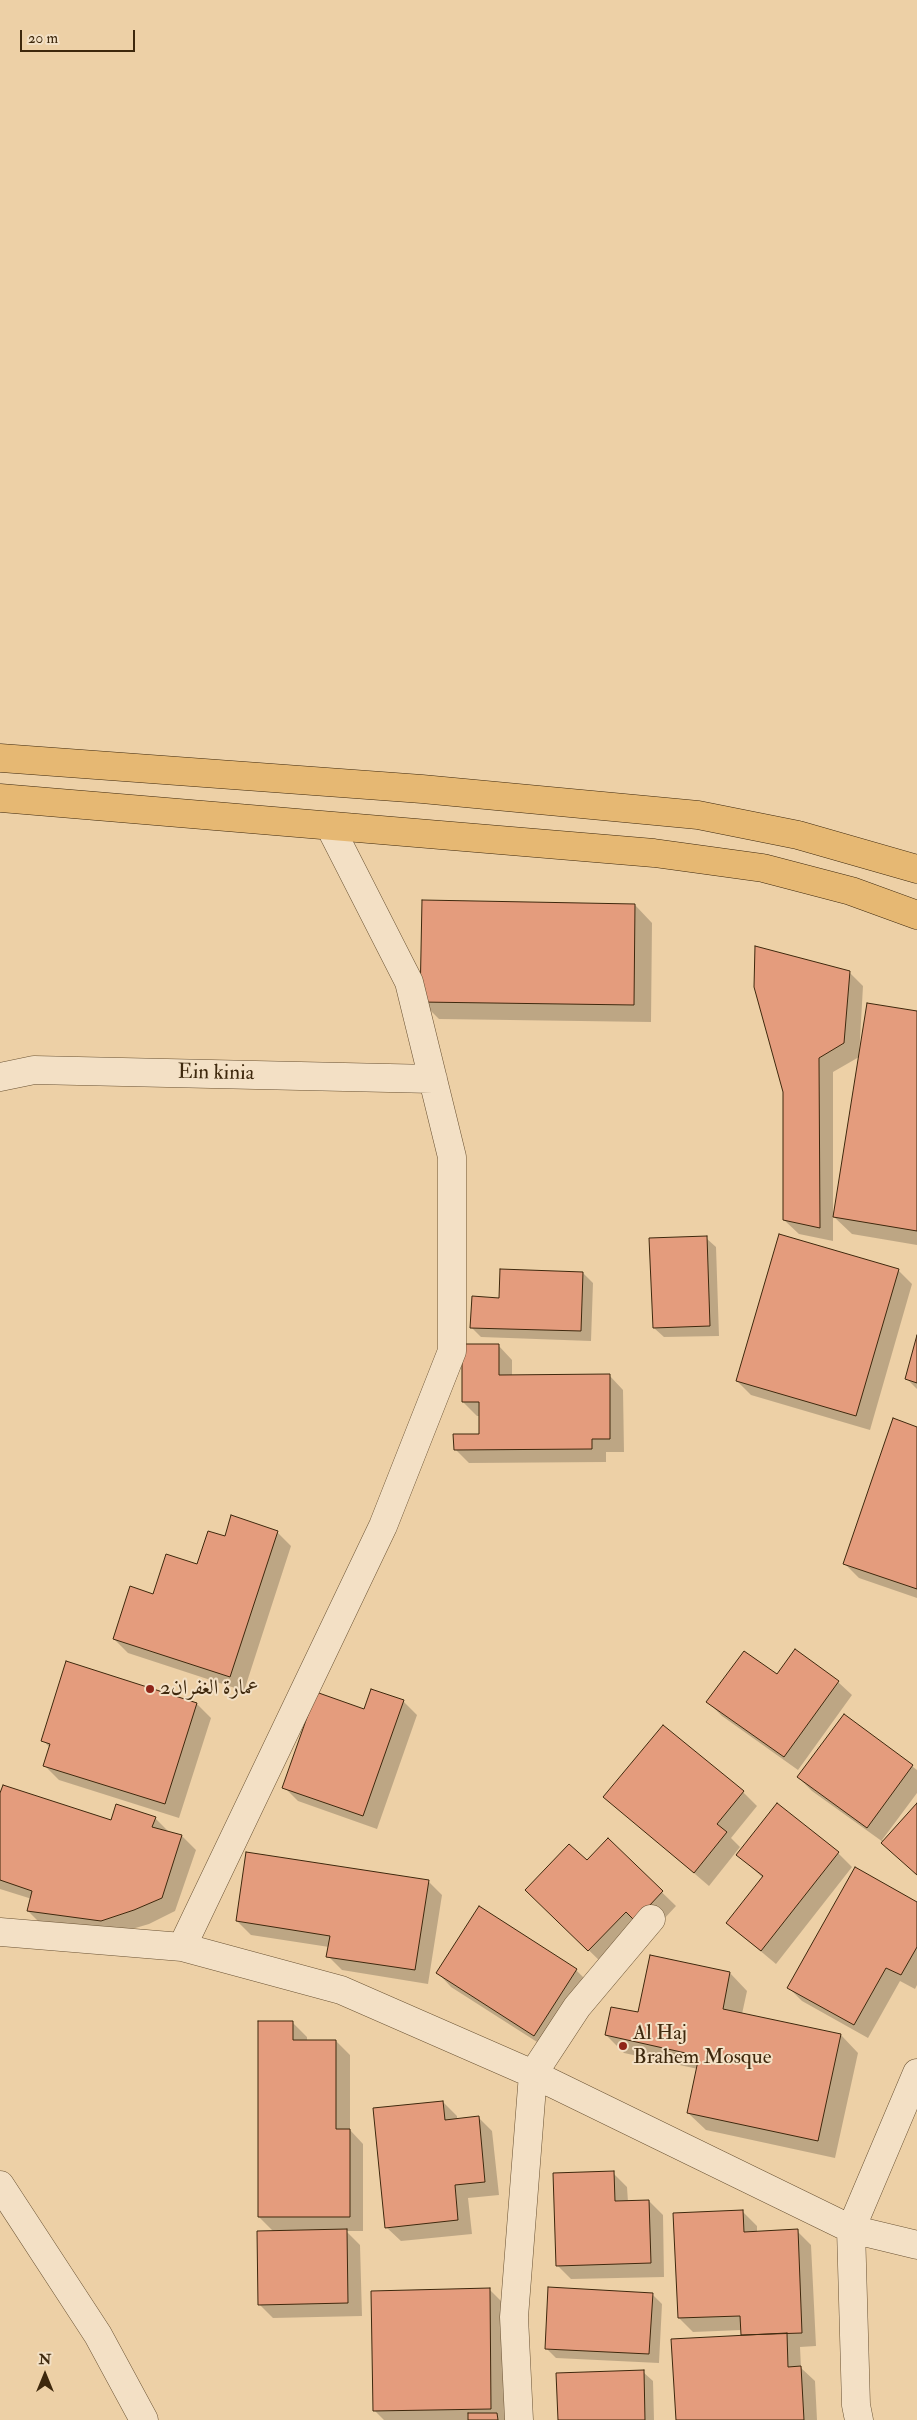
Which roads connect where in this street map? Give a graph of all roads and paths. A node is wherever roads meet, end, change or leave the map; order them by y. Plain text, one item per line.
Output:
1 (0, 758) edge
2 (0, 798) edge
3 (330, 827) junction
4 (917, 869) edge
5 (917, 915) edge
6 (0, 1077) edge
7 (433, 1079) junction
8 (652, 1919) dead end
9 (0, 1932) edge
10 (182, 1947) junction
11 (917, 2073) edge
12 (533, 2074) junction
13 (0, 2185) edge
14 (851, 2229) junction
15 (917, 2245) edge
16 (144, 2420) edge
17 (519, 2420) edge
18 (859, 2420) edge

1 - 4 main road
2 - 3 main road
3 - 5 main road
3 - 7 street
6 - 7 street, Ein kinia
7 - 10 street
8 - 12 street
9 - 10 street
10 - 12 street
11 - 14 street
12 - 14 street
12 - 17 street
13 - 16 street
14 - 15 street
14 - 18 street

